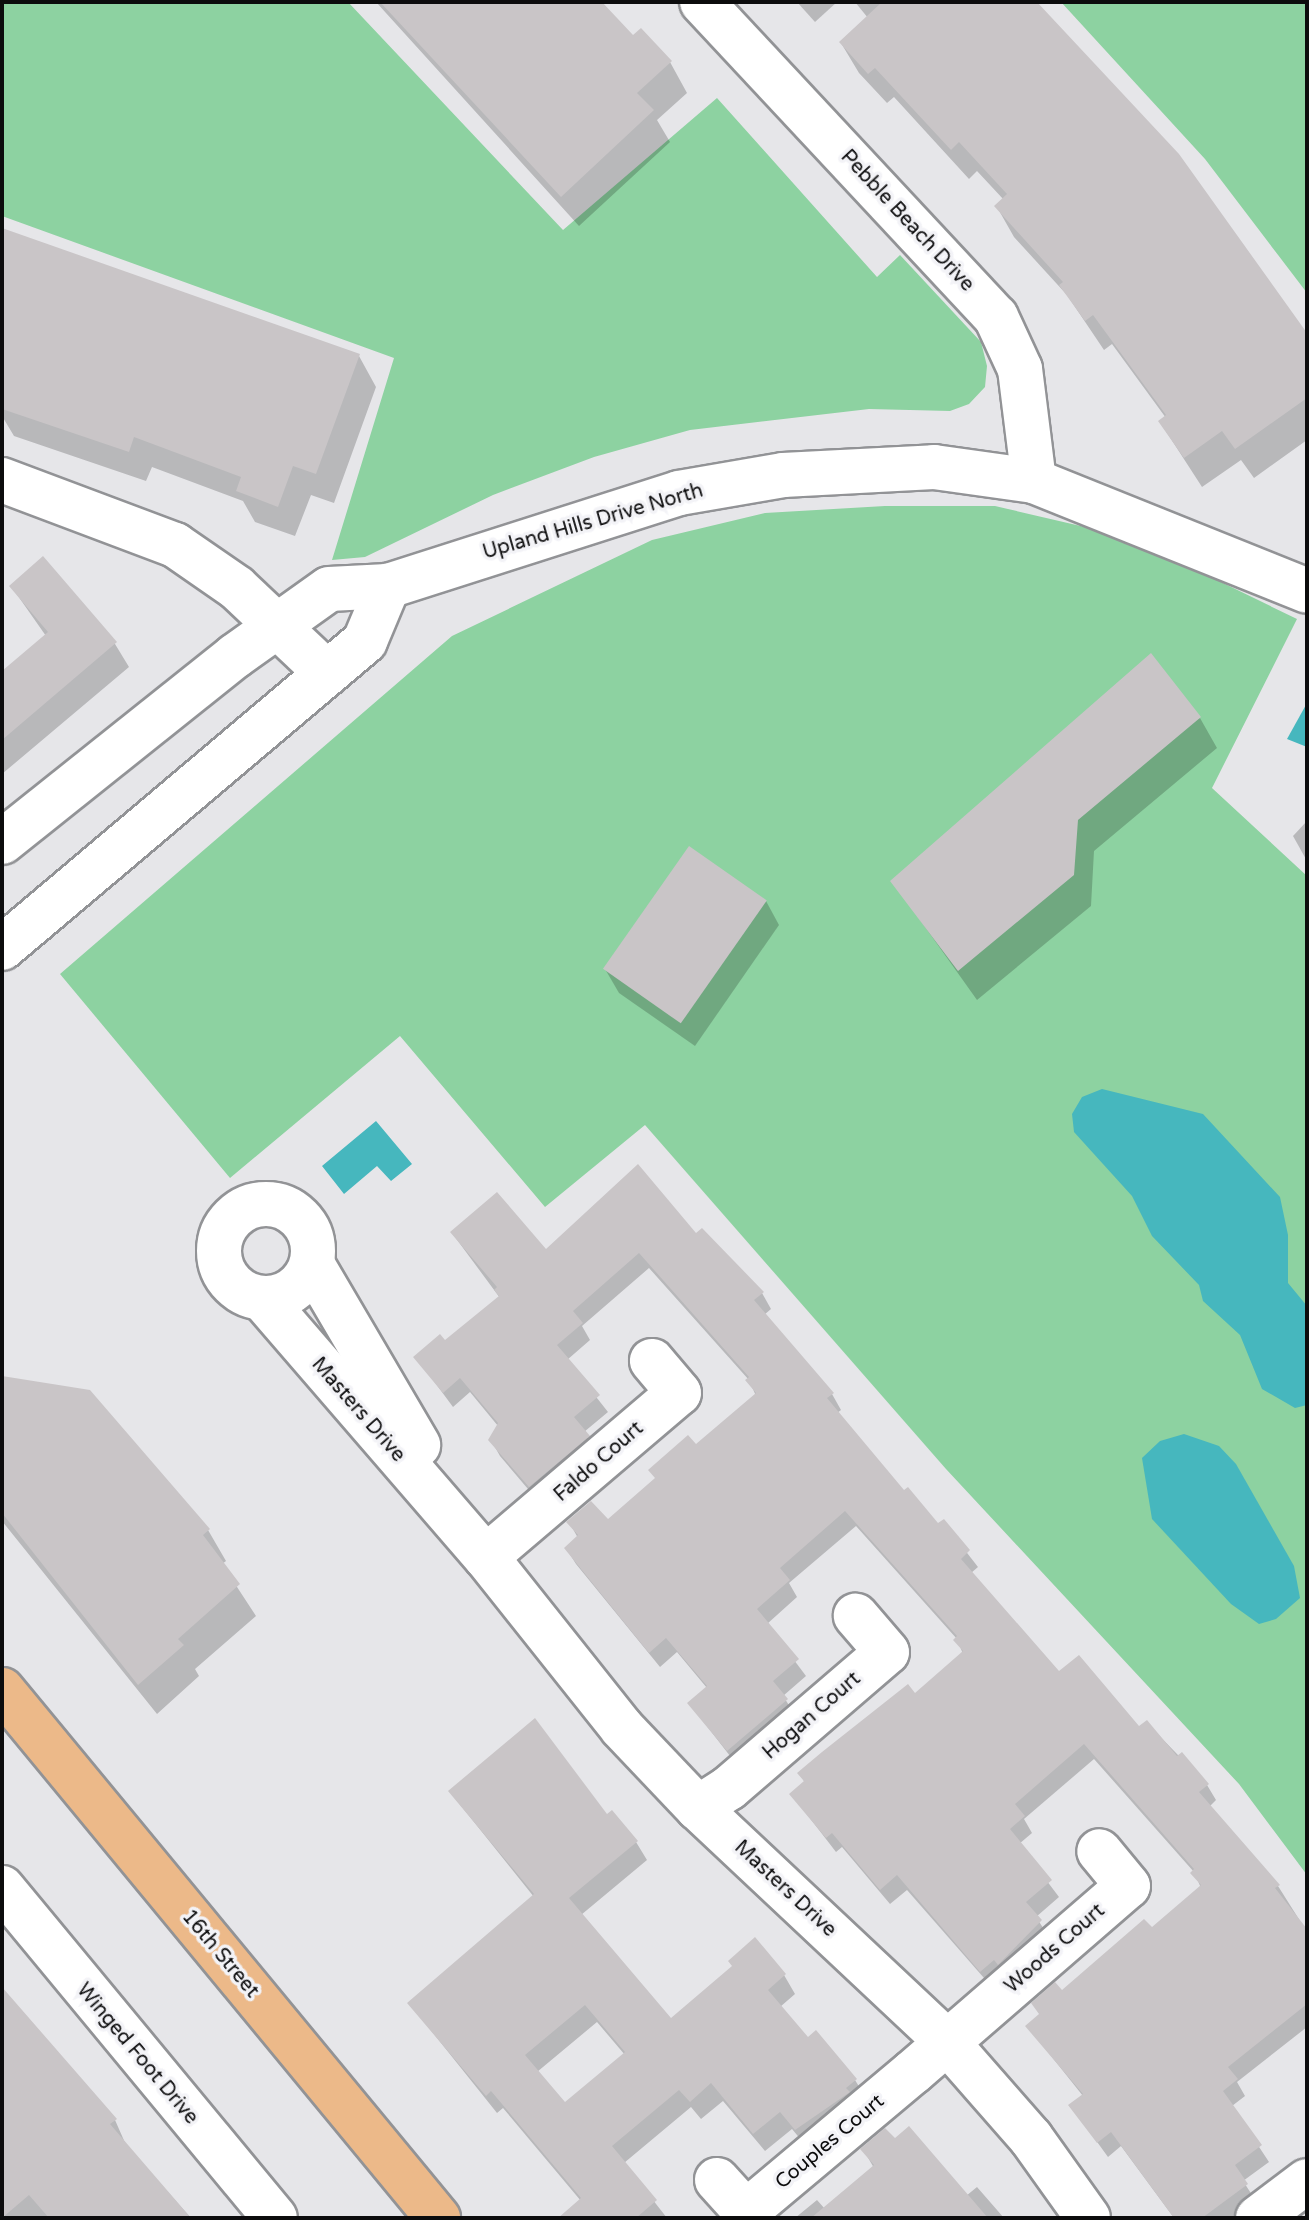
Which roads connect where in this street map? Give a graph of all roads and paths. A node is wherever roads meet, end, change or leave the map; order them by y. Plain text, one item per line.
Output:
1 (702, 2) edge
2 (2, 480) edge
3 (1034, 481) junction
4 (388, 586) junction
5 (1307, 591) edge
6 (276, 624) junction
7 (327, 673) junction
8 (2, 842) edge
9 (2, 948) edge
10 (312, 1264) junction
11 (263, 1299) junction
12 (652, 1361) dead end
13 (486, 1557) junction
14 (856, 1616) dead end
15 (2, 1690) edge
16 (698, 1808) junction
17 (1099, 1851) dead end
18 (2, 1888) edge
19 (946, 2041) junction
20 (717, 2180) dead end
21 (1307, 2181) edge
22 (275, 2218) edge
23 (438, 2218) edge
24 (1088, 2218) edge
25 (1258, 2218) edge

1 - 3 street, Pebble Beach Drive
2 - 6 street
3 - 4 street, Upland Hills Drive North
3 - 5 street, Upland Hills Drive North
4 - 6 street, Upland Hills Drive North
4 - 7 street
6 - 7 street
6 - 8 street, Upland Hills Drive North
7 - 9 street
10 - 11 street
10 - 11 street, Masters Drive
10 - 13 street, Masters Drive
11 - 13 street, Masters Drive
12 - 13 street, Faldo Court
13 - 16 street, Masters Drive
14 - 16 street, Hogan Court
15 - 23 main road, 16th Street
16 - 19 street, Masters Drive
17 - 19 street, Woods Court
18 - 22 street, Winged Foot Drive
19 - 20 street, Couples Court
19 - 24 street, Masters Drive
21 - 25 street

